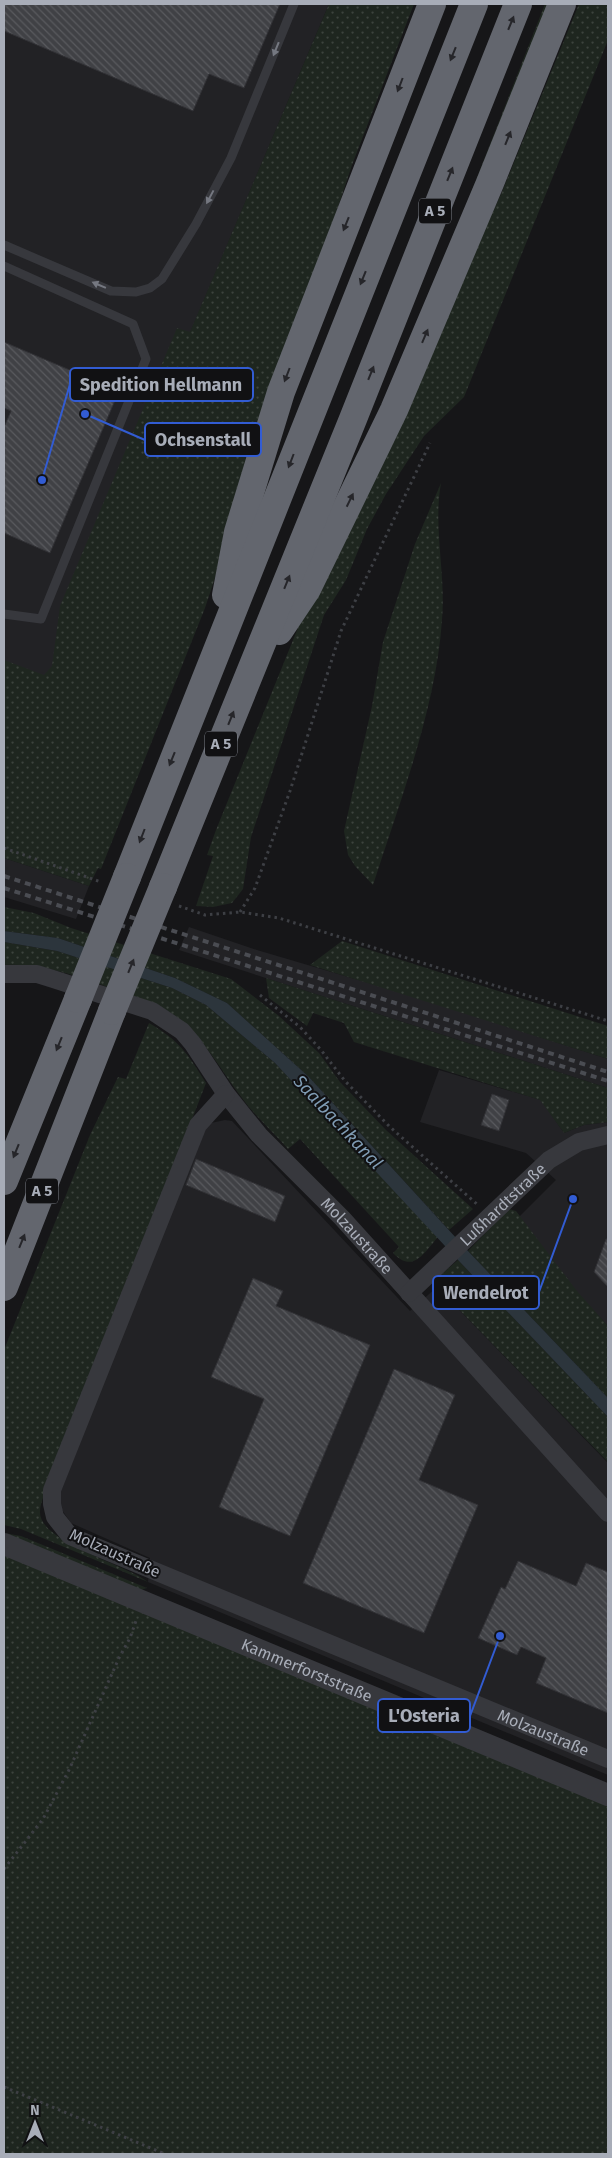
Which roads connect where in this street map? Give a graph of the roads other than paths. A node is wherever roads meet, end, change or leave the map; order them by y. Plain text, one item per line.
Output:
1 (294, 4) edge
2 (425, 4) edge
3 (432, 4) edge
4 (474, 4) edge
5 (518, 4) edge
6 (562, 4) edge
7 (418, 39) junction
8 (4, 244) edge
9 (4, 266) edge
10 (4, 614) edge
11 (212, 665) junction
12 (248, 676) junction
13 (4, 974) edge
14 (98, 1002) junction
15 (226, 1094) junction
16 (608, 1135) edge
17 (4, 1181) edge
18 (4, 1286) edge
19 (409, 1293) junction
20 (608, 1513) edge
21 (4, 1544) edge
22 (608, 1759) edge
23 (608, 1795) edge

1 -> 8 lane
2 - 7 highway, A 5
3 - 7 highway, A 5
4 -> 11 highway, A 5
12 -> 5 highway, A 5
12 -> 6 highway
7 -> 11 highway, A 5
9 - 10 lane
11 -> 14 highway, A 5, bridge
14 -> 12 highway, A 5, bridge
13 - 14 street, Molzaustraße
14 - 15 street, Molzaustraße
14 -> 17 highway, A 5
18 -> 14 highway, A 5
15 - 19 street, Molzaustraße
15 - 22 street, Molzaustraße
16 - 19 street, Lußhardtstraße
19 - 20 street, Molzaustraße
21 - 23 street, Kammerforststraße

